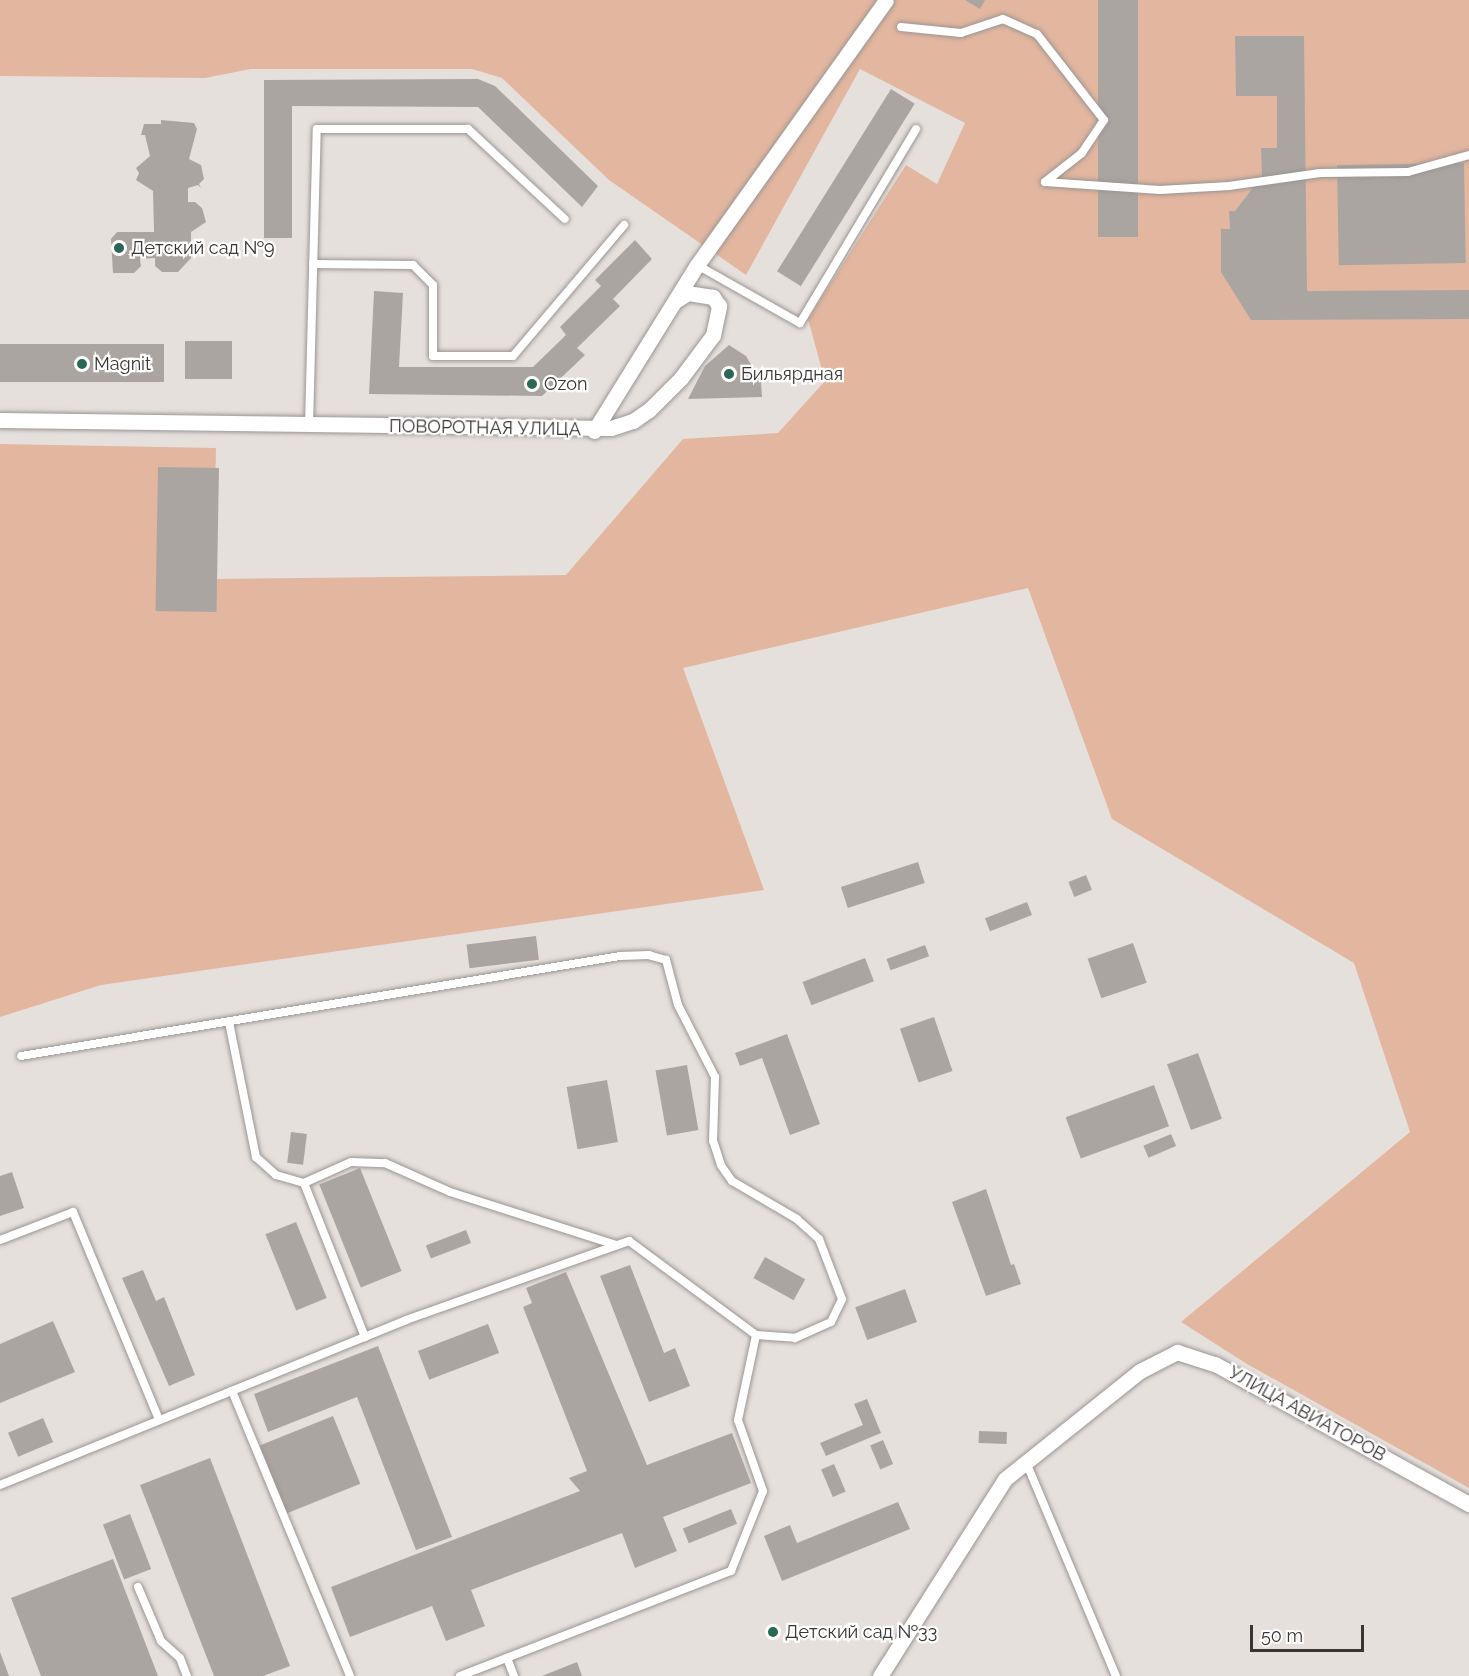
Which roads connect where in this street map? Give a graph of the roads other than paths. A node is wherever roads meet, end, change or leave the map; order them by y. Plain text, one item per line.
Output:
1 (886, 0) edge
2 (901, 27) dead end
3 (916, 129) dead end
4 (1469, 154) edge
5 (565, 219) dead end
6 (624, 225) dead end
7 (313, 264) junction
8 (696, 265) junction
9 (675, 301) junction
10 (0, 420) edge
11 (309, 425) junction
12 (594, 430) junction
13 (228, 1022) junction
14 (21, 1056) dead end
15 (304, 1183) junction
16 (0, 1240) edge
17 (616, 1245) junction
18 (756, 1335) junction
19 (365, 1337) junction
20 (232, 1391) junction
21 (159, 1420) junction
22 (1026, 1462) junction
23 (0, 1485) edge
24 (1469, 1504) edge
25 (138, 1587) dead end
26 (507, 1658) junction
27 (187, 1676) edge
28 (350, 1676) edge
29 (460, 1676) edge
30 (514, 1676) edge
31 (880, 1676) edge
32 (1116, 1676) edge

1 - 8 street, ПОВОРОТНАЯ УЛИЦА
2 - 4 lane
3 - 8 lane
5 - 7 lane
6 - 7 lane
7 - 11 lane
8 - 9 street, ПОВОРОТНАЯ УЛИЦА
9 - 12 street, ПОВОРОТНАЯ УЛИЦА
9 - 12 street
10 - 11 street, ПОВОРОТНАЯ УЛИЦА
11 - 12 street, ПОВОРОТНАЯ УЛИЦА
13 - 14 lane
13 - 15 lane
13 - 18 lane
15 - 17 lane
15 - 19 lane
16 - 21 lane
17 - 18 lane
17 - 19 lane
18 - 26 lane
19 - 20 lane
20 - 21 lane
20 - 28 lane
21 - 23 lane
22 - 24 street, УЛИЦА АВИАТОРОВ
22 - 31 street, УЛИЦА АВИАТОРОВ
22 - 32 lane
25 - 27 lane
26 - 29 lane
26 - 30 lane

